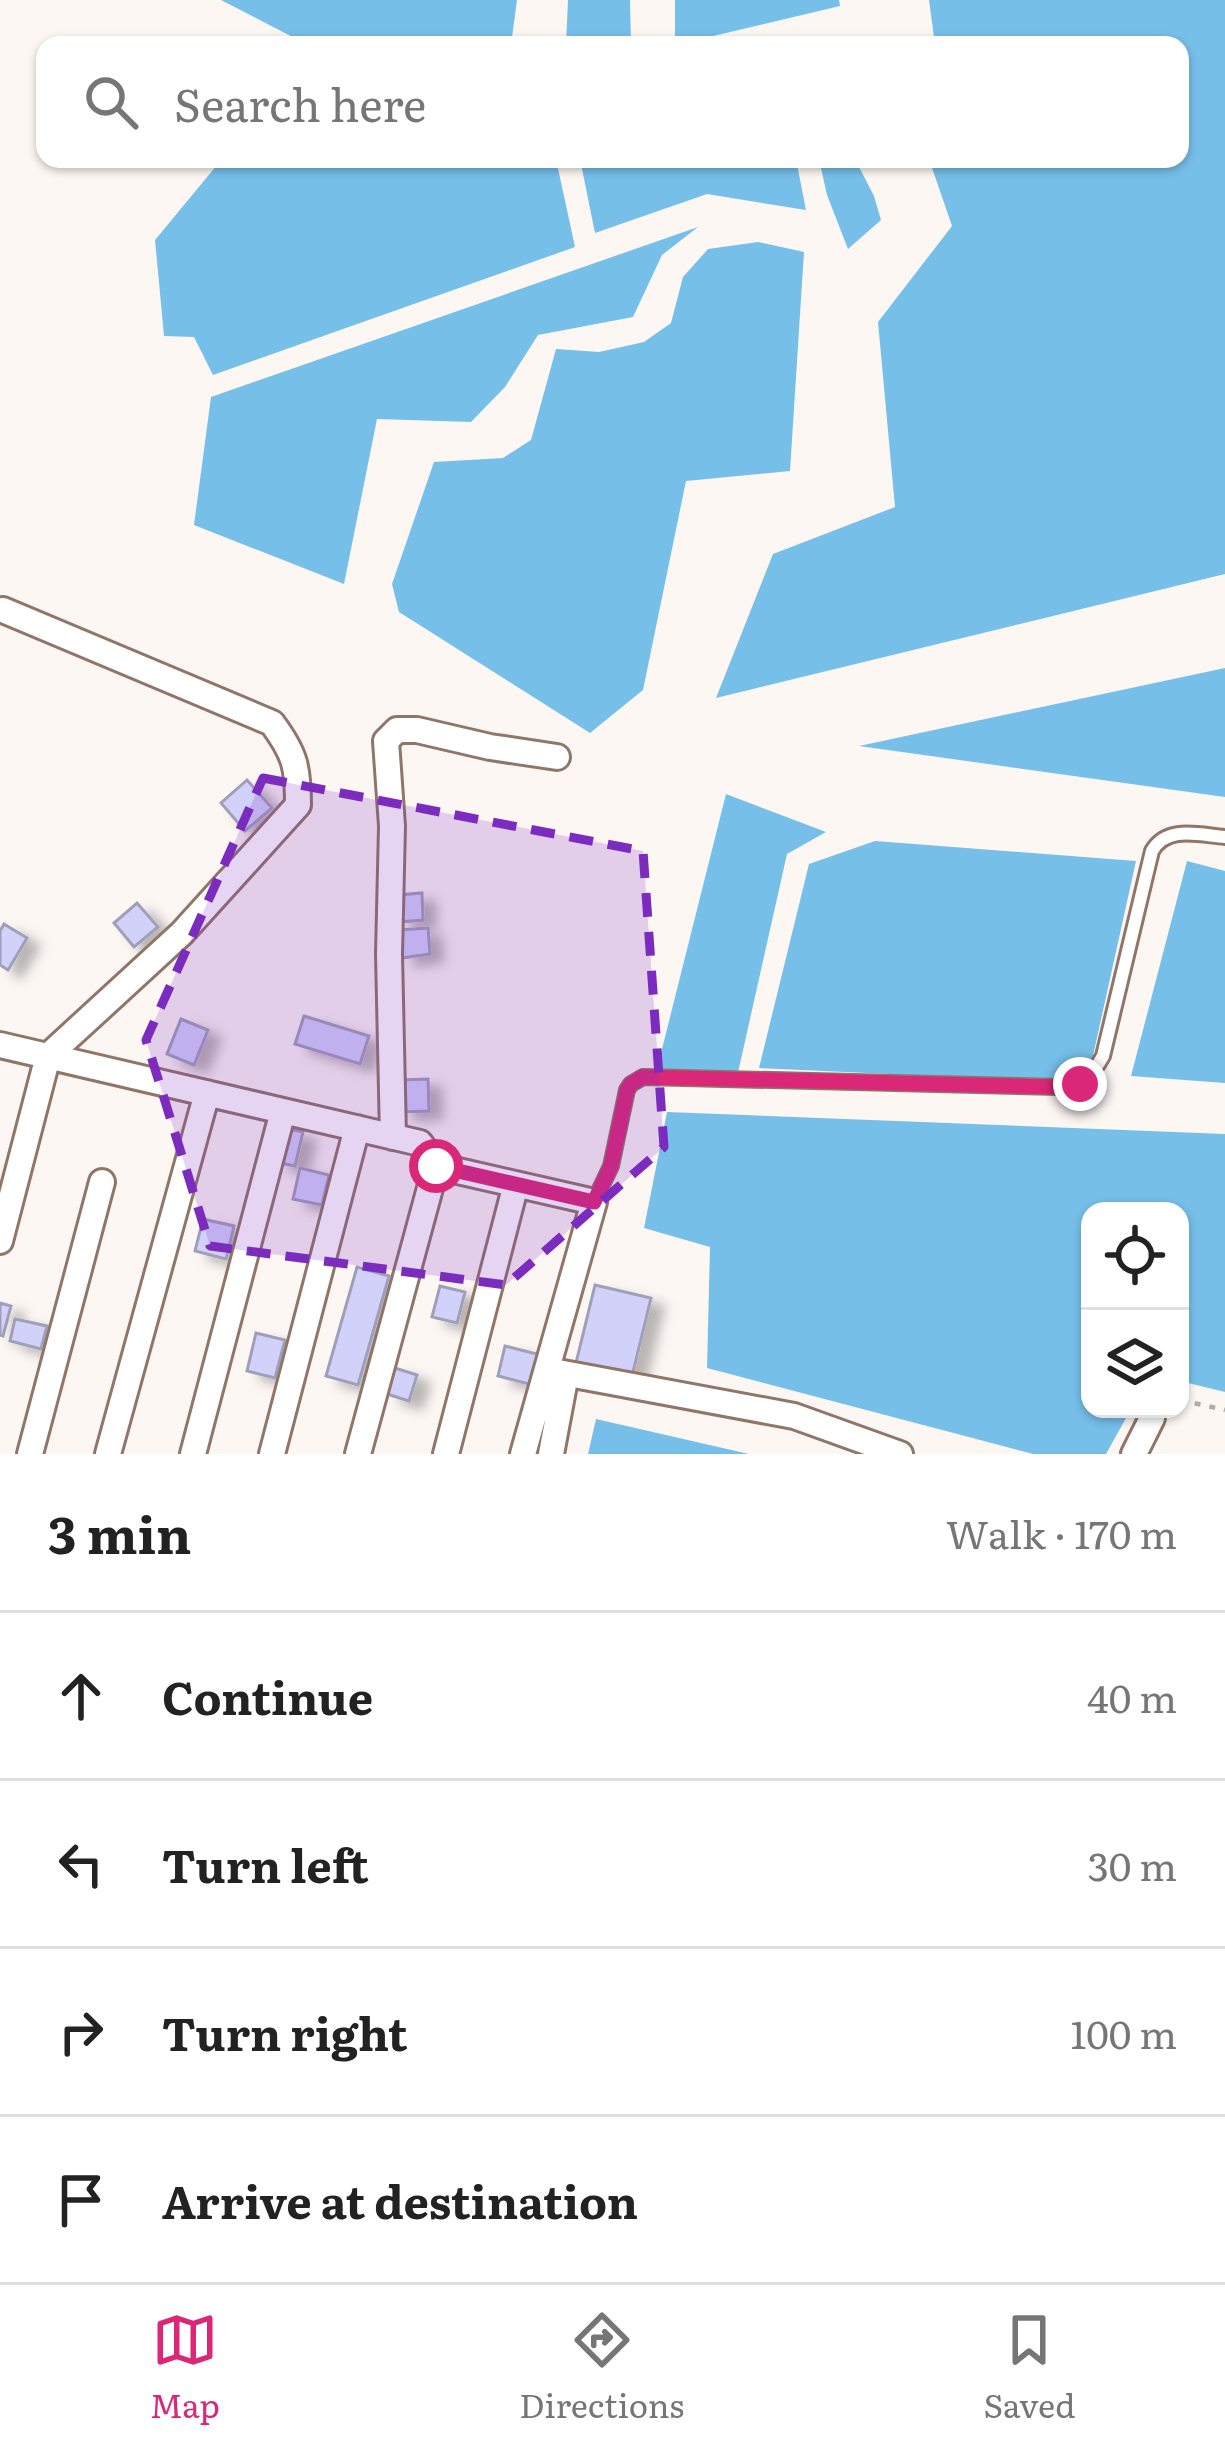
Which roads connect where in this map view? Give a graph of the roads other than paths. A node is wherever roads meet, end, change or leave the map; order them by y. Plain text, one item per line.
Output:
1 (3, 610) edge
2 (557, 757) dead end
3 (1225, 837) edge
4 (0, 1045) edge
5 (48, 1056) junction
6 (207, 1093) junction
7 (283, 1111) junction
8 (357, 1128) junction
9 (393, 1137) junction
10 (436, 1166) junction
11 (9, 1176) edge
12 (102, 1182) dead end
13 (516, 1184) junction
14 (594, 1202) junction
15 (0, 1241) edge
16 (557, 1372) junction
17 (1152, 1418) dead end
18 (30, 1454) edge
19 (109, 1454) edge
20 (193, 1454) edge
21 (272, 1454) edge
22 (358, 1454) edge
23 (446, 1454) edge
24 (523, 1454) edge
25 (551, 1454) edge
26 (900, 1454) edge
27 (1134, 1454) edge

1 - 5 street
2 - 9 street
3 - 14 lane
4 - 5 street
5 - 6 street
5 - 11 street
6 - 7 street
6 - 19 street
7 - 8 street
7 - 20 street
8 - 9 street
8 - 21 street
9 - 10 street
10 - 13 street
10 - 22 street
11 - 15 street
12 - 18 street
13 - 14 street
13 - 23 street
14 - 16 street
16 - 24 street
16 - 25 street
16 - 26 street
17 - 27 street

